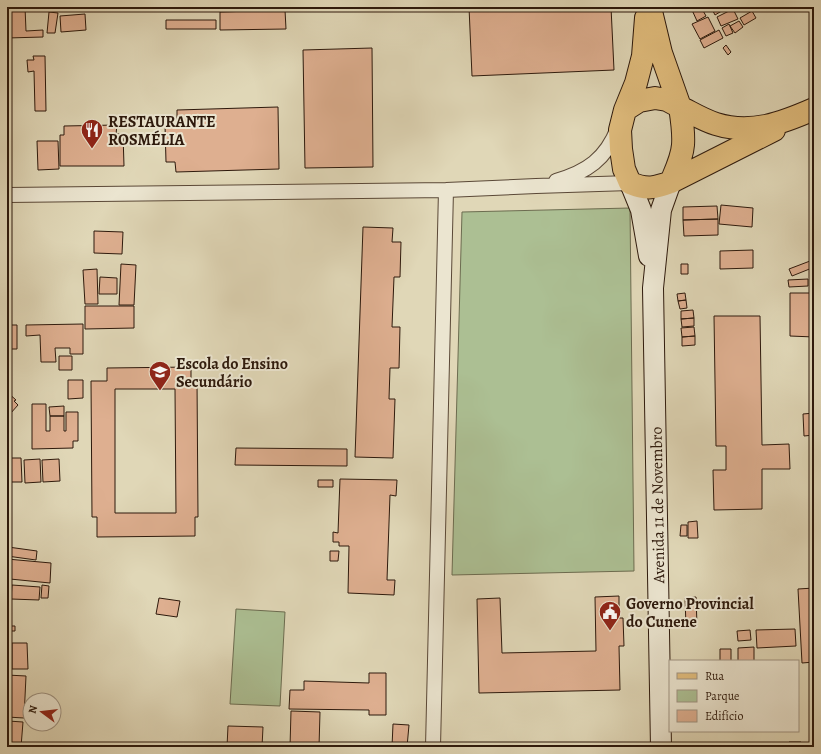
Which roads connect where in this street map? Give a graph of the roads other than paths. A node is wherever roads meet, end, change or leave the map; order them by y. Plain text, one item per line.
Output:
1 (648, 7) edge
2 (680, 107) junction
3 (814, 109) edge
4 (625, 110) junction
5 (671, 182) junction
6 (630, 183) junction
7 (536, 186) junction
8 (446, 190) junction
9 (7, 195) edge
10 (653, 288) junction
11 (433, 747) edge
12 (661, 747) edge

1 - 2 main road
1 - 4 main road
2 - 3 main road
2 - 4 main road
2 - 5 main road
3 - 5 main road
4 - 6 main road
4 - 7 street
5 - 6 main road
5 - 10 main road, Avenida 11 de Novembro
6 - 7 street
6 - 10 main road, Avenida 11 de Novembro
7 - 8 street
8 - 9 street
8 - 11 street
10 - 12 main road, Avenida 11 de Novembro

